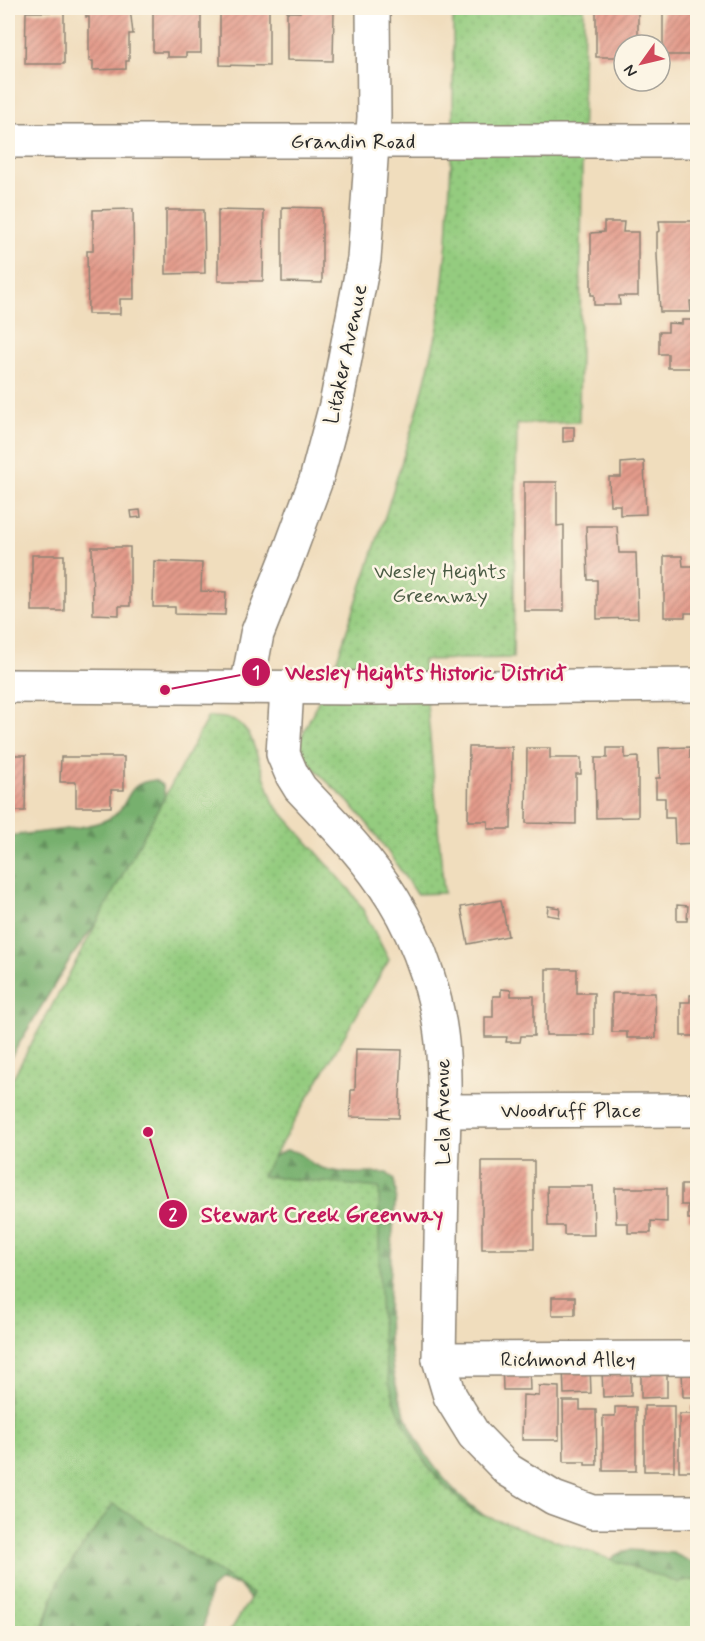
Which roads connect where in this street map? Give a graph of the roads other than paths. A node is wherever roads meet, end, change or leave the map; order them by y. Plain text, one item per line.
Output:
1 (373, 8) edge
2 (8, 141) edge
3 (698, 141) edge
4 (373, 142) junction
5 (698, 685) edge
6 (8, 686) edge
7 (247, 687) junction
8 (287, 688) junction
9 (698, 1110) edge
10 (444, 1111) junction
11 (698, 1358) edge
12 (439, 1359) junction
13 (698, 1512) edge

1 - 4 street, Litaker Avenue
2 - 4 street, Grandin Road
3 - 4 street, Grandin Road
4 - 7 street, Litaker Avenue
5 - 8 street
6 - 7 street
7 - 8 street
8 - 10 street, Lela Avenue
9 - 10 street, Woodruff Place
10 - 12 street, Lela Avenue
11 - 12 street, Richmond Alley
12 - 13 street, Lela Avenue

